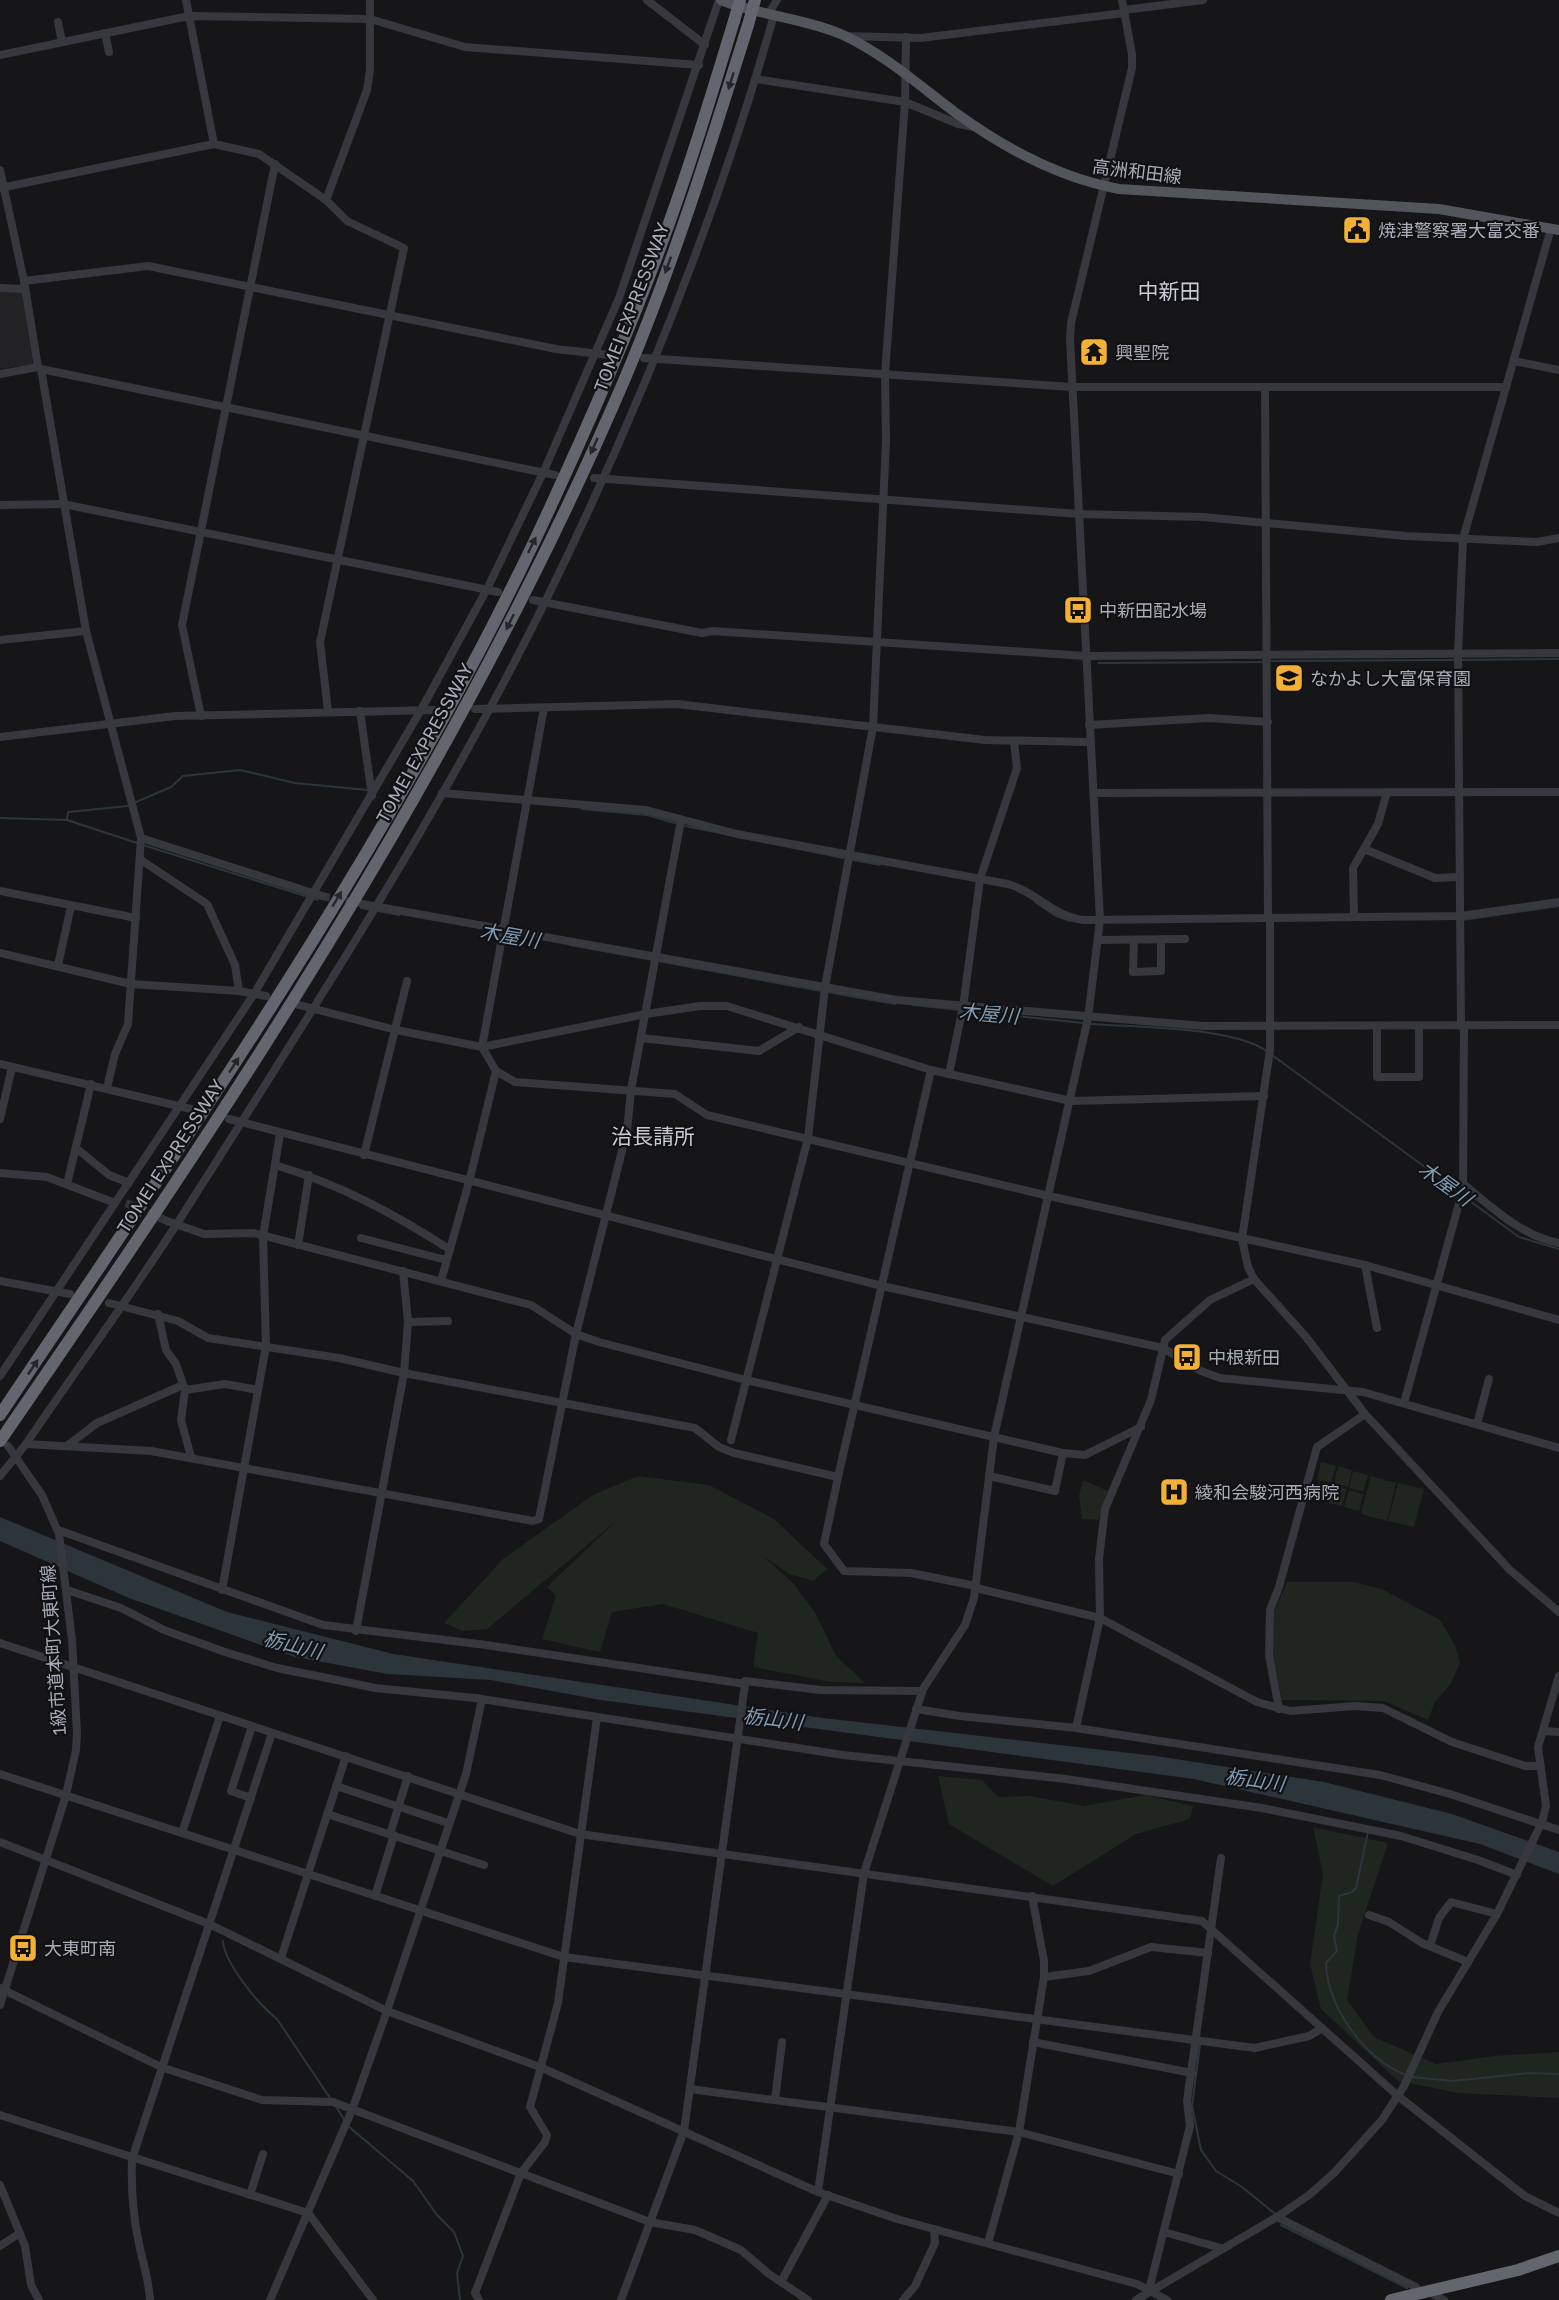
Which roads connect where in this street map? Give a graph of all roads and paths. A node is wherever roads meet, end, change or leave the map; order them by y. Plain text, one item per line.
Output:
1 (186, 0) edge
2 (370, 0) edge
3 (647, 0) edge
4 (720, 0) edge
5 (740, 0) edge
6 (755, 0) edge
7 (777, 0) edge
8 (1122, 0) edge
9 (1203, 0) edge
10 (1124, 12) junction
11 (771, 14) junction
12 (189, 16) junction
13 (370, 19) junction
14 (58, 22) dead end
15 (105, 33) junction
16 (844, 36) junction
17 (906, 37) junction
18 (62, 42) junction
19 (705, 45) junction
20 (109, 52) dead end
21 (0, 56) edge
22 (699, 65) junction
23 (905, 75) junction
24 (756, 79) junction
25 (904, 102) junction
26 (979, 128) junction
27 (214, 144) junction
28 (275, 164) junction
29 (0, 170) edge
30 (1102, 186) junction
31 (2, 188) edge
32 (326, 200) junction
33 (1555, 229) edge
34 (25, 285) junction
35 (249, 286) junction
36 (0, 288) edge
37 (388, 314) junction
38 (596, 354) junction
39 (609, 355) dead end
40 (644, 358) dead end
41 (656, 358) junction
42 (1514, 361) junction
43 (39, 368) junction
44 (1559, 370) edge
45 (0, 374) edge
46 (885, 374) junction
47 (1072, 387) junction
48 (1506, 387) junction
49 (1265, 388) junction
50 (226, 406) junction
51 (364, 436) junction
52 (543, 473) junction
53 (555, 475) dead end
54 (594, 478) dead end
55 (604, 479) junction
56 (883, 499) junction
57 (63, 504) junction
58 (0, 505) edge
59 (1079, 514) junction
60 (1266, 523) junction
61 (202, 531) junction
62 (1559, 538) edge
63 (1463, 539) junction
64 (338, 559) junction
65 (487, 589) junction
66 (498, 592) dead end
67 (532, 600) dead end
68 (545, 602) junction
69 (86, 631) junction
70 (0, 640) edge
71 (877, 642) junction
72 (1559, 652) edge
73 (1458, 653) junction
74 (1267, 655) junction
75 (1085, 656) junction
76 (544, 708) junction
77 (475, 709) dead end
78 (422, 710) junction
79 (435, 710) dead end
80 (488, 710) junction
81 (328, 711) junction
82 (360, 711) junction
83 (201, 716) junction
84 (1268, 722) junction
85 (111, 723) junction
86 (1089, 725) junction
87 (873, 727) junction
88 (0, 737) edge
89 (1014, 742) junction
90 (1089, 742) junction
91 (1387, 792) junction
92 (1460, 792) junction
93 (1559, 792) edge
94 (442, 793) junction
95 (1094, 793) junction
96 (1268, 793) junction
97 (372, 796) junction
98 (527, 800) junction
99 (681, 820) junction
100 (141, 842) junction
101 (1364, 849) junction
102 (848, 855) junction
103 (141, 860) junction
104 (1460, 877) junction
105 (980, 879) junction
106 (0, 891) edge
107 (315, 898) junction
108 (1559, 902) edge
109 (362, 904) tunnel mouth
110 (71, 906) junction
111 (373, 910) junction
112 (1354, 917) junction
113 (136, 918) junction
114 (1269, 919) junction
115 (1460, 919) junction
116 (1100, 920) junction
117 (505, 932) junction
118 (1161, 939) junction
119 (1185, 939) dead end
120 (1098, 940) junction
121 (1134, 940) junction
122 (0, 953) edge
123 (656, 959) junction
124 (58, 965) junction
125 (407, 981) dead end
126 (131, 984) junction
127 (825, 990) junction
128 (239, 991) junction
129 (254, 993) junction
130 (266, 996) dead end
131 (299, 1005) dead end
132 (314, 1010) junction
133 (962, 1010) junction
134 (646, 1014) junction
135 (1088, 1022) junction
136 (1559, 1025) edge
137 (1419, 1026) junction
138 (1462, 1026) junction
139 (1270, 1027) junction
140 (1377, 1027) junction
141 (799, 1028) junction
142 (396, 1030) junction
143 (819, 1034) junction
144 (642, 1038) junction
145 (483, 1047) junction
146 (0, 1064) edge
147 (12, 1067) junction
148 (931, 1070) junction
149 (496, 1071) junction
150 (949, 1074) junction
151 (91, 1084) junction
152 (107, 1088) junction
153 (631, 1090) junction
154 (1264, 1096) junction
155 (1071, 1101) junction
156 (181, 1107) junction
157 (191, 1109) dead end
158 (0, 1119) edge
159 (229, 1119) dead end
160 (239, 1123) junction
161 (280, 1134) junction
162 (808, 1138) junction
163 (76, 1148) junction
164 (364, 1155) junction
165 (909, 1163) junction
166 (275, 1165) junction
167 (0, 1173) edge
168 (309, 1175) junction
169 (469, 1182) junction
170 (129, 1183) junction
171 (68, 1185) junction
172 (1463, 1187) junction
173 (1049, 1196) junction
174 (119, 1202) junction
175 (608, 1216) junction
176 (172, 1223) junction
177 (263, 1236) junction
178 (361, 1238) dead end
179 (1242, 1239) junction
180 (1559, 1243) edge
181 (298, 1245) junction
182 (449, 1250) junction
183 (446, 1260) junction
184 (777, 1261) junction
185 (1365, 1265) junction
186 (403, 1271) junction
187 (1254, 1279) junction
188 (0, 1281) edge
189 (441, 1281) junction
190 (1437, 1284) junction
191 (882, 1286) junction
192 (57, 1292) junction
193 (70, 1294) dead end
194 (109, 1303) dead end
195 (120, 1305) junction
196 (158, 1314) junction
197 (1021, 1317) junction
198 (1559, 1320) edge
199 (448, 1321) dead end
200 (408, 1322) junction
201 (1377, 1328) dead end
202 (576, 1334) junction
203 (266, 1346) junction
204 (1163, 1348) junction
205 (404, 1373) junction
206 (0, 1376) edge
207 (1490, 1379) dead end
208 (746, 1380) junction
209 (184, 1388) junction
210 (258, 1390) junction
211 (1347, 1390) junction
212 (564, 1403) junction
213 (1404, 1403) junction
214 (854, 1405) junction
215 (1365, 1414) junction
216 (0, 1415) edge
217 (1477, 1424) junction
218 (1141, 1427) junction
219 (994, 1437) junction
220 (731, 1440) dead end
221 (4, 1443) edge
222 (26, 1444) junction
223 (66, 1446) junction
224 (1559, 1448) edge
225 (1063, 1453) junction
226 (15, 1457) junction
227 (190, 1457) junction
228 (244, 1467) junction
229 (0, 1476) edge
230 (989, 1476) junction
231 (838, 1477) junction
232 (381, 1492) junction
233 (59, 1532) junction
234 (976, 1587) junction
235 (67, 1588) junction
236 (222, 1590) junction
237 (1559, 1612) edge
238 (1100, 1618) junction
239 (356, 1631) junction
240 (0, 1643) edge
241 (74, 1667) junction
242 (1559, 1676) edge
243 (745, 1684) junction
244 (922, 1691) junction
245 (482, 1699) junction
246 (1279, 1708) junction
247 (916, 1709) junction
248 (220, 1716) junction
249 (597, 1717) junction
250 (252, 1726) junction
251 (1076, 1728) junction
252 (1543, 1731) junction
253 (1559, 1732) edge
254 (272, 1733) junction
255 (737, 1738) junction
256 (346, 1756) junction
257 (900, 1762) junction
258 (1539, 1766) junction
259 (0, 1774) edge
260 (408, 1776) junction
261 (336, 1786) junction
262 (459, 1792) junction
263 (66, 1795) junction
264 (250, 1798) junction
265 (399, 1807) junction
266 (327, 1814) junction
267 (448, 1823) junction
268 (1542, 1824) junction
269 (1559, 1830) edge
270 (182, 1833) junction
271 (392, 1834) junction
272 (580, 1834) junction
273 (0, 1842) edge
274 (233, 1850) junction
275 (440, 1850) junction
276 (720, 1854) junction
277 (1221, 1858) dead end
278 (46, 1859) junction
279 (484, 1865) dead end
280 (864, 1873) junction
281 (307, 1874) junction
282 (1518, 1874) junction
283 (375, 1896) junction
284 (1032, 1896) junction
285 (420, 1910) junction
286 (1497, 1914) junction
287 (1369, 1915) dead end
288 (209, 1924) junction
289 (1211, 1928) junction
290 (1430, 1946) junction
291 (1208, 1953) junction
292 (564, 1957) junction
293 (281, 1958) junction
294 (1468, 1962) junction
295 (704, 1975) junction
296 (1044, 1977) junction
297 (2, 1989) edge
298 (846, 1995) junction
299 (0, 2005) edge
300 (387, 2011) junction
301 (1036, 2019) junction
302 (1321, 2030) junction
303 (1197, 2041) junction
304 (782, 2042) dead end
305 (1033, 2042) junction
306 (161, 2067) junction
307 (540, 2067) junction
308 (1192, 2073) junction
309 (690, 2089) junction
310 (1398, 2096) junction
311 (776, 2100) junction
312 (831, 2107) junction
313 (352, 2110) junction
314 (0, 2115) edge
315 (684, 2131) junction
316 (1019, 2132) junction
317 (263, 2154) dead end
318 (132, 2158) junction
319 (521, 2173) junction
320 (1179, 2174) junction
321 (0, 2185) edge
322 (818, 2192) junction
323 (250, 2195) junction
324 (828, 2195) junction
325 (308, 2213) junction
326 (1559, 2213) edge
327 (1276, 2217) junction
328 (650, 2222) junction
329 (934, 2229) junction
330 (1164, 2232) junction
331 (20, 2233) junction
332 (988, 2243) junction
333 (0, 2246) edge
334 (1221, 2248) junction
335 (1559, 2256) edge
336 (781, 2282) junction
337 (1149, 2290) junction
338 (1425, 2293) junction
339 (39, 2300) edge
340 (150, 2300) edge
341 (270, 2300) edge
342 (373, 2300) edge
343 (479, 2300) edge
344 (621, 2300) edge
345 (808, 2300) edge
346 (903, 2300) edge
347 (1136, 2300) edge
348 (1167, 2300) edge
349 (1391, 2300) edge
350 (1444, 2300) edge

1 - 12 street
2 - 13 street
3 - 19 street
4 - 11 main road, 高洲和田線
4 - 19 street
216 -> 5 highway, TOMEI EXPRESSWAY, bridge
6 -> 221 highway, TOMEI EXPRESSWAY, bridge
7 - 11 street
8 - 10 street
9 - 10 street
10 - 17 street
10 - 30 street
11 - 16 main road, 高洲和田線
11 - 24 street
12 - 13 street
12 - 15 street
12 - 27 street
13 - 22 street
13 - 32 street
14 - 18 street
15 - 18 street
15 - 20 street
16 - 17 street
16 - 23 main road, 高洲和田線
17 - 23 street
18 - 21 street
19 - 22 street
22 - 38 street
23 - 25 street
23 - 26 main road, 高洲和田線
24 - 25 street
24 - 41 street
25 - 26 street
25 - 46 street
26 - 30 main road, 高洲和田線
27 - 28 street
27 - 31 street
28 - 32 street
28 - 35 street
29 - 31 street
30 - 33 main road, 高洲和田線
30 - 47 street
31 - 34 street
32 - 37 street
33 - 42 street
34 - 35 street
34 - 36 street
34 - 43 street
35 - 37 street
35 - 50 street
37 - 38 street
37 - 51 street
38 - 39 street
38 - 52 street
40 - 41 street
41 - 46 street
41 - 55 street
42 - 44 street
42 - 48 street
43 - 45 street
43 - 50 street
43 - 57 street
46 - 47 street
46 - 56 street
47 - 49 street
47 - 59 street
48 - 49 street
48 - 63 street
49 - 60 street
50 - 51 street
50 - 61 street
51 - 52 street
51 - 64 street
52 - 53 street
52 - 65 street
54 - 55 street
55 - 56 street
55 - 68 street
56 - 59 street
56 - 71 street
57 - 58 street
57 - 61 street
57 - 69 street
59 - 60 street
59 - 75 street
60 - 63 street
60 - 74 street
61 - 64 street
61 - 83 street
62 - 63 street
63 - 73 street
64 - 65 street
64 - 81 street
65 - 66 street
65 - 78 street
67 - 68 street
68 - 71 street
68 - 80 street
69 - 70 street
69 - 85 street
71 - 75 street
71 - 87 street
72 - 73 street
73 - 74 street
73 - 92 street
74 - 75 street
74 - 84 street
75 - 86 street
76 - 80 street
76 - 87 street
76 - 98 street
77 - 80 street
78 - 79 street
78 - 82 street
78 - 97 street
80 - 94 street
81 - 82 street
81 - 83 street
82 - 97 street
83 - 85 street
84 - 86 street
84 - 96 street
85 - 88 street
85 - 100 street
86 - 90 street
87 - 89 street
87 - 102 street
89 - 90 street
89 - 105 street
90 - 95 street
91 - 92 street
91 - 96 street
91 - 101 street
92 - 93 street
92 - 104 street
94 - 98 street
94 - 111 street
95 - 96 street
95 - 116 street
96 - 114 street
97 - 107 street
98 - 99 street
98 - 117 street
99 - 102 street
99 - 123 street
100 - 103 street
100 - 107 street
101 - 104 street
101 - 112 street
102 - 105 street
102 - 127 street
103 - 113 street
103 - 128 street
104 - 115 street
105 - 116 street
105 - 133 street
106 - 110 street
107 - 129 street
108 - 115 street
109 - 111 street
110 - 113 street
110 - 124 street
111 - 117 street
111 - 132 street
112 - 114 street
112 - 115 street
113 - 126 street
114 - 116 street
114 - 139 street
115 - 138 street
116 - 120 street
117 - 123 street
117 - 145 street
118 - 119 street
118 - 121 street
118 - 121 street
120 - 121 street
120 - 135 street
122 - 124 street
123 - 127 street
123 - 134 street
124 - 126 street
125 - 142 street
126 - 128 street
126 - 152 street
127 - 133 street
127 - 143 street
128 - 129 street
129 - 130 street
129 - 156 street
131 - 132 street
132 - 142 street
132 - 160 street
133 - 135 street
133 - 150 street
134 - 141 street
134 - 144 street
134 - 145 street
135 - 139 street
135 - 155 street
136 - 138 street
137 - 138 street
137 - 140 street
137 - 140 street
138 - 172 street
139 - 140 street
139 - 154 street
141 - 143 street
141 - 144 street
142 - 145 street
142 - 164 street
143 - 148 street
143 - 162 street
144 - 153 street
145 - 149 street
146 - 147 street
147 - 151 street
147 - 158 street
148 - 150 street
148 - 165 street
149 - 153 street
149 - 169 street
150 - 155 street
151 - 152 street
151 - 163 street
152 - 156 street
153 - 162 street
153 - 175 street
154 - 155 street
154 - 179 street
155 - 173 street
156 - 157 street
156 - 170 street
159 - 160 street
160 - 161 street
160 - 176 street
161 - 164 street
161 - 166 street
162 - 165 street
162 - 184 street
163 - 170 street
163 - 171 street
164 - 169 street
165 - 173 street
165 - 191 street
166 - 168 street
166 - 177 street
167 - 171 street
168 - 181 street
168 - 182 street
169 - 175 street
169 - 182 street
170 - 174 street
171 - 174 street
172 - 180 street
172 - 190 street
173 - 179 street
173 - 197 street
174 - 192 street
175 - 184 street
175 - 202 street
176 - 177 street
176 - 195 street
177 - 181 street
177 - 203 street
178 - 183 street
179 - 185 street
179 - 187 street
181 - 186 street
182 - 183 street
183 - 189 street
184 - 191 street
184 - 208 street
185 - 190 street
185 - 201 street
186 - 189 street
186 - 200 street
187 - 204 street
187 - 211 street
188 - 192 street
189 - 202 street
190 - 198 street
190 - 213 street
191 - 197 street
191 - 214 street
192 - 193 street
192 - 206 street
194 - 195 street
195 - 196 street
195 - 222 street
196 - 203 street
196 - 209 street
197 - 204 street
197 - 219 street
199 - 200 street
200 - 205 street
202 - 208 street
202 - 212 street
203 - 205 street
203 - 210 street
204 - 211 street
204 - 218 street
205 - 212 street
205 - 232 street
207 - 217 street
208 - 214 street
208 - 220 street
209 - 210 street
209 - 223 street
209 - 227 street
210 - 228 street
211 - 213 street
211 - 215 street
212 - 231 street
212 - 232 street
213 - 217 street
214 - 219 street
214 - 231 street
215 - 237 street
215 - 246 street
217 - 224 street
218 - 225 street
218 - 238 street
219 - 225 street
219 - 230 street
221 - 226 street, 1級市道本町大東町線
222 - 223 street
222 - 226 street
223 - 227 street
225 - 230 street
226 - 229 street
226 - 233 street, 1級市道本町大東町線
227 - 228 street
228 - 232 street
228 - 236 street
230 - 234 street
231 - 234 street
232 - 239 street
233 - 235 street, 1級市道本町大東町線
233 - 236 street
234 - 238 street
234 - 244 street
235 - 241 street, 1級市道本町大東町線
235 - 245 street
236 - 239 street
238 - 246 street
238 - 251 street
239 - 243 street
240 - 241 street
241 - 248 street
241 - 263 street, 1級市道本町大東町線
242 - 252 street
243 - 244 street
243 - 255 street
244 - 247 street
245 - 249 street
245 - 262 street
246 - 258 street
247 - 251 street
247 - 257 street
248 - 250 street
248 - 270 street
249 - 255 street
249 - 272 street
250 - 254 street
250 - 264 street
251 - 268 street
252 - 253 street
252 - 258 street
254 - 256 street
254 - 264 street
255 - 257 street
255 - 276 street
256 - 260 street
256 - 261 street
257 - 280 street
257 - 282 street
258 - 268 street
259 - 263 street
260 - 262 street
260 - 265 street
261 - 265 street
261 - 266 street
262 - 267 street
262 - 272 street
263 - 270 street
263 - 278 street, 1級市道本町大東町線
264 - 274 street
265 - 267 street
265 - 271 street
266 - 271 street
266 - 281 street
267 - 275 street
268 - 269 street
268 - 282 street
270 - 274 street
271 - 275 street
271 - 283 street
272 - 276 street
272 - 292 street
273 - 278 street
274 - 281 street
274 - 288 street
275 - 279 street
275 - 285 street
276 - 280 street
276 - 295 street
277 - 289 street
278 - 288 street
278 - 297 street, 1級市道本町大東町線
280 - 284 street
280 - 298 street
281 - 283 street
281 - 293 street
282 - 286 street
283 - 285 street
284 - 289 street
284 - 296 street
285 - 292 street
285 - 300 street
286 - 290 street
286 - 294 street
287 - 290 street
288 - 293 street
288 - 306 street
289 - 291 street
289 - 302 street
290 - 294 street
291 - 296 street
291 - 303 street
292 - 295 street
292 - 307 street
293 - 300 street
294 - 310 street
295 - 298 street
295 - 309 street
296 - 301 street
297 - 299 street, 1級市道本町大東町線
297 - 306 street
298 - 301 street
298 - 312 street
300 - 307 street
300 - 313 street
301 - 303 street
301 - 305 street
302 - 303 street
302 - 310 street
303 - 308 street
304 - 311 street
305 - 308 street
305 - 316 street
306 - 313 street
306 - 318 street
307 - 315 street
307 - 319 street
308 - 320 street
309 - 311 street
309 - 315 street
310 - 326 street
310 - 327 street
311 - 312 street
312 - 316 street
312 - 322 street
313 - 319 street
313 - 325 street
314 - 318 street
315 - 322 street
315 - 328 street
316 - 320 street
316 - 332 street
317 - 323 street
318 - 323 street
318 - 340 street
319 - 328 street
319 - 343 street
320 - 330 street
321 - 331 street
322 - 324 street
323 - 325 street
324 - 329 street
324 - 336 street
325 - 341 street
325 - 342 street
327 - 334 street
327 - 338 street
328 - 336 street
328 - 344 street
329 - 332 street
329 - 346 street
330 - 334 street
330 - 337 street
331 - 333 street
331 - 339 street
332 - 337 street
334 - 337 street
335 - 338 highway
336 - 345 street
337 - 347 street
337 - 348 street
338 - 349 highway
338 - 350 street

